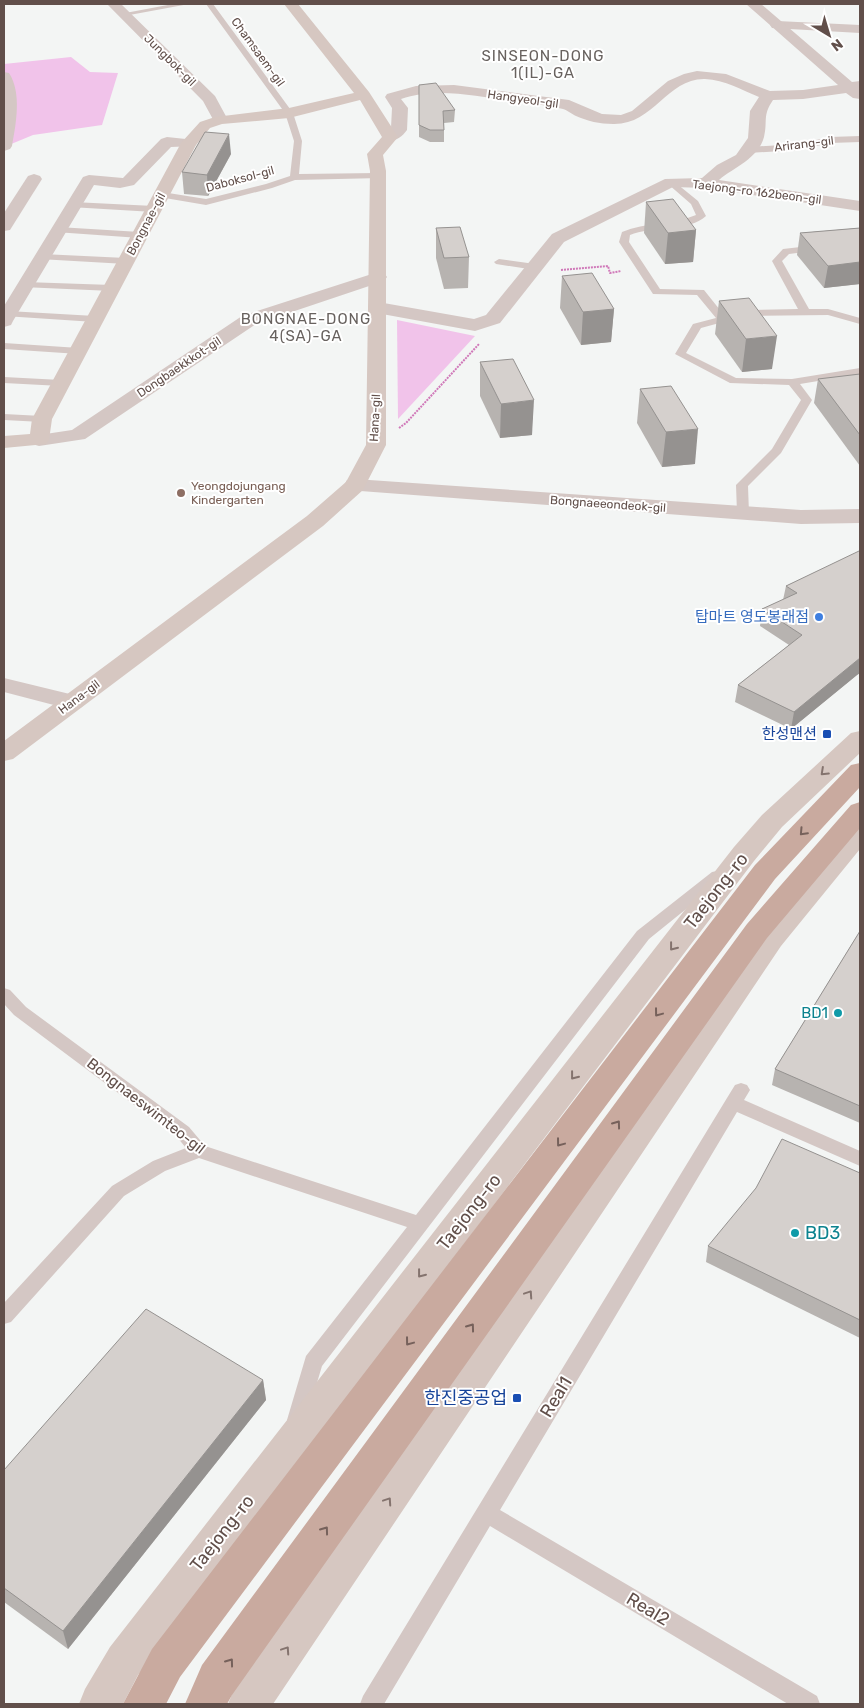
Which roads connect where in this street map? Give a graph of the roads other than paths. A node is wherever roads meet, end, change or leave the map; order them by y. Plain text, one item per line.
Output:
1 (185, 4) edge
2 (209, 4) edge
3 (291, 4) edge
4 (753, 4) edge
5 (119, 9) edge
6 (777, 25) junction
7 (860, 29) edge
8 (4, 76) edge
9 (857, 90) edge
10 (364, 95) junction
11 (768, 95) junction
12 (289, 113) junction
13 (220, 120) junction
14 (390, 137) junction
15 (860, 139) edge
16 (189, 143) junction
17 (4, 146) edge
18 (748, 150) junction
19 (378, 176) junction
20 (294, 177) junction
21 (34, 179) dead end
22 (671, 182) junction
23 (706, 183) junction
24 (158, 202) junction
25 (73, 205) junction
26 (860, 206) edge
27 (4, 226) edge
28 (58, 230) junction
29 (140, 235) junction
30 (832, 247) edge
31 (42, 257) junction
32 (126, 261) junction
33 (499, 262) dead end
34 (535, 267) junction
35 (378, 277) junction
36 (25, 285) junction
37 (112, 288) junction
38 (378, 308) junction
39 (805, 312) junction
40 (6, 318) edge
41 (96, 319) junction
42 (722, 319) junction
43 (860, 321) edge
44 (4, 346) edge
45 (79, 350) junction
46 (860, 371) edge
47 (4, 380) edge
48 (792, 382) junction
49 (61, 384) junction
50 (4, 416) edge
51 (42, 419) junction
52 (39, 440) junction
53 (4, 442) edge
54 (355, 485) junction
55 (743, 513) junction
56 (860, 516) edge
57 (4, 686) edge
58 (73, 702) junction
59 (860, 739) edge
60 (4, 753) edge
61 (860, 771) edge
62 (860, 811) edge
63 (860, 831) edge
64 (744, 854) junction
65 (4, 994) edge
66 (199, 1152) junction
67 (860, 1159) edge
68 (420, 1224) junction
69 (4, 1316) edge
70 (290, 1446) junction
71 (486, 1513) junction
72 (100, 1704) edge
73 (144, 1704) edge
74 (206, 1704) edge
75 (249, 1704) edge
76 (371, 1704) edge
77 (809, 1704) edge

1 - 5 lane
2 - 12 lane, Chamsaem-gil
3 - 10 main road
4 - 6 street
5 - 13 street, Jungbok-gil
6 - 7 street
6 - 9 street
8 - 17 street
9 - 11 street, Hangyeol-gil
10 - 12 main road, Bongnae-gil
10 - 14 main road
11 - 14 street, Hangyeol-gil
11 - 18 street, Arirang-gil
12 - 13 main road, Bongnae-gil
12 - 20 lane, Daboksol-gil
13 - 16 main road, Bongnae-gil
14 - 19 main road, Hana-gil
15 - 18 lane, Arirang-gil
16 - 24 main road, Bongnae-gil
16 - 25 street
18 - 23 street
19 - 20 lane, Daboksol-gil
19 - 35 main road, Hana-gil
20 - 24 lane, Daboksol-gil
21 - 27 street
22 - 23 street, Taejong-ro 162beon-gil
22 - 34 street, Taejong-ro 162beon-gil
22 - 42 lane
23 - 26 street, Taejong-ro 162beon-gil
24 - 25 lane, Daboksol-gil
24 - 29 main road, Bongnae-gil
25 - 28 street
28 - 29 lane
28 - 31 street
29 - 32 main road, Bongnae-gil
30 - 39 lane
31 - 32 lane
31 - 36 street
32 - 37 main road, Bongnae-gil
33 - 34 lane
34 - 38 street, Taejong-ro 162beon-gil
35 - 38 main road, Hana-gil
35 - 52 street, Dongbaekkkot-gil
36 - 37 lane
36 - 40 street
37 - 41 main road, Bongnae-gil
38 - 54 main road, Hana-gil
39 - 42 lane
39 - 43 lane
40 - 41 lane
41 - 45 main road, Bongnae-gil
42 - 48 lane
44 - 45 lane
45 - 49 main road, Bongnae-gil
46 - 48 lane
47 - 49 lane
48 - 55 lane
49 - 51 main road, Bongnae-gil
50 - 51 lane
51 - 52 main road, Bongnae-gil
52 - 53 main road
54 - 55 street, Bongnaeeondeok-gil
54 - 58 main road, Hana-gil
55 - 56 street, Bongnaeeondeok-gil
57 - 58 street
58 - 60 main road, Hana-gil
59 -> 64 main road, Taejong-ro
61 -> 73 highway
74 -> 62 highway
75 -> 63 main road
64 - 68 lane
64 -> 70 main road, Taejong-ro
65 - 66 lane, Bongnaeswimteo-gil
66 - 68 lane, Bongnaeswimteo-gil
66 - 69 lane
67 - 71 lane, Real1
68 - 70 lane
70 - 72 main road, Taejong-ro
71 - 76 lane, Real1
71 - 77 lane, Real2

